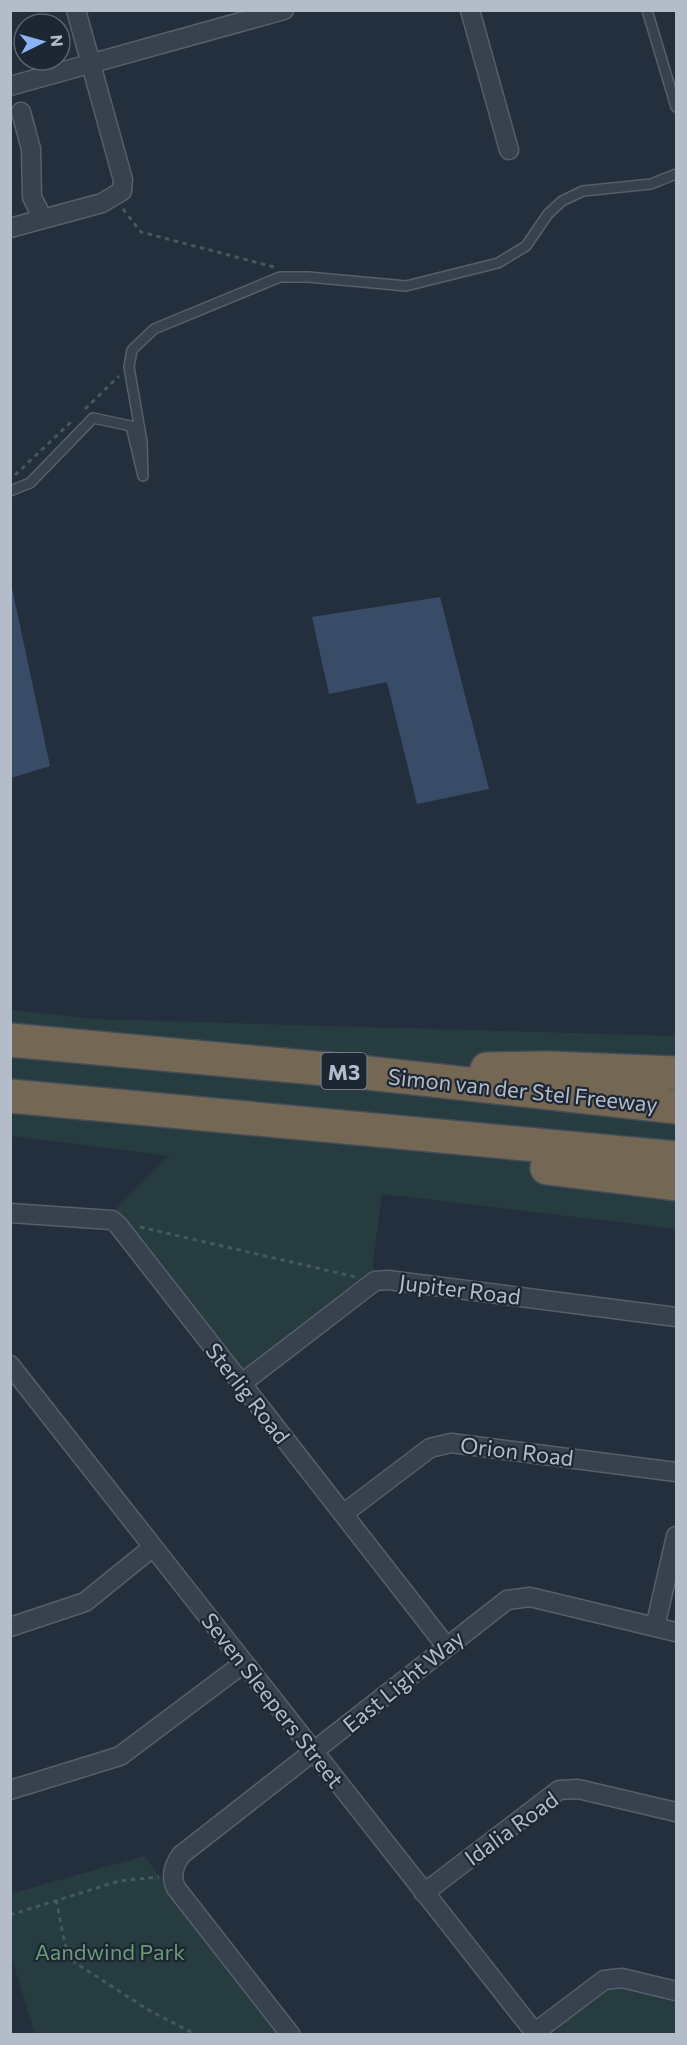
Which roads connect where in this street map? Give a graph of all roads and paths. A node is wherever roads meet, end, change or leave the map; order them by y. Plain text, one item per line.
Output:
1 (75, 10) edge
2 (470, 10) edge
3 (647, 10) edge
4 (273, 12) edge
5 (91, 63) junction
6 (10, 86) edge
7 (676, 107) edge
8 (21, 112) dead end
9 (509, 150) dead end
10 (676, 174) edge
11 (115, 198) junction
12 (43, 219) junction
13 (10, 228) edge
14 (280, 277) junction
15 (10, 491) edge
16 (10, 1040) edge
17 (359, 1072) junction
18 (676, 1073) edge
19 (10, 1096) edge
20 (676, 1107) edge
21 (329, 1125) junction
22 (676, 1158) edge
23 (676, 1184) edge
24 (10, 1213) edge
25 (112, 1220) junction
26 (375, 1281) junction
27 (676, 1317) edge
28 (10, 1365) edge
29 (241, 1384) junction
30 (676, 1472) edge
31 (343, 1514) junction
32 (676, 1536) edge
33 (153, 1547) junction
34 (10, 1627) edge
35 (655, 1627) junction
36 (676, 1632) edge
37 (446, 1646) junction
38 (244, 1663) junction
39 (314, 1752) junction
40 (10, 1790) edge
41 (676, 1812) edge
42 (172, 1876) junction
43 (424, 1893) junction
44 (56, 1900) junction
45 (10, 1915) edge
46 (676, 1991) edge
47 (195, 2034) edge
48 (290, 2034) edge
49 (535, 2034) edge

1 - 5 street
2 - 9 street
3 - 7 lane
4 - 5 street
5 - 6 street
5 - 11 street
8 - 12 street
10 - 14 lane
11 - 12 street
11 - 14 path
12 - 13 street
14 - 15 lane
16 - 17 highway, Simon van der Stel Freeway / M3
17 - 18 highway
17 - 20 highway, Simon van der Stel Freeway / M3
19 - 21 highway
21 - 22 highway
21 - 23 highway
24 - 25 street
25 - 26 path
25 - 29 street, Sterlig Road
26 - 27 street, Jupiter Road
26 - 29 street, Jupiter Road
28 - 33 street, Seven Sleepers Street
29 - 31 street, Sterlig Road
30 - 31 street, Orion Road
31 - 37 street, Sterlig Road
32 - 35 street
33 - 34 street
33 - 38 street, Seven Sleepers Street
35 - 36 street, East Light Way
35 - 37 street, East Light Way
37 - 39 street, East Light Way
38 - 39 street, Seven Sleepers Street
38 - 40 street
39 - 42 street, East Light Way
39 - 43 street, Seven Sleepers Street
41 - 43 street, Idalia Road
42 - 44 path
42 - 48 street
43 - 49 street, Seven Sleepers Street
44 - 45 path
44 - 47 path
46 - 49 street

